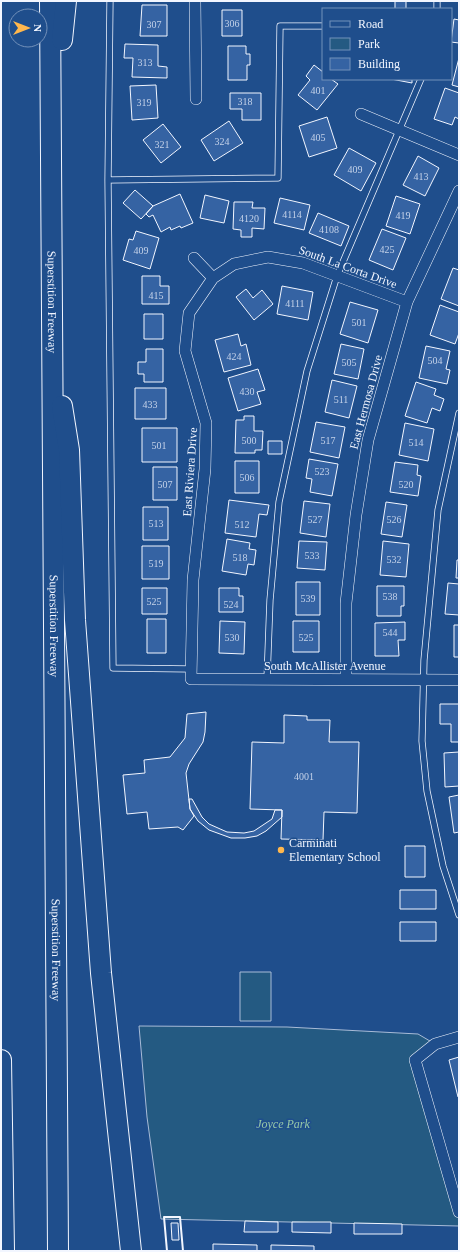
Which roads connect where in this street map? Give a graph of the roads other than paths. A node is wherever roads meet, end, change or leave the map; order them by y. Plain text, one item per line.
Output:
1 (50, 1) edge
2 (66, 1) edge
3 (110, 1) edge
4 (195, 1) edge
5 (322, 26) edge
6 (421, 80) edge
7 (196, 99) dead end
8 (361, 114) dead end
9 (399, 131) junction
10 (51, 139) junction
11 (459, 155) edge
12 (108, 180) junction
13 (459, 191) edge
14 (194, 258) dead end
15 (337, 276) junction
16 (213, 278) junction
17 (408, 302) junction
18 (52, 349) junction
19 (459, 413) edge
20 (191, 674) junction
21 (268, 679) junction
22 (346, 679) junction
23 (424, 680) junction
24 (459, 680) edge
25 (459, 915) edge
26 (459, 1037) edge
27 (1, 1060) edge
28 (459, 1212) edge
29 (4, 1251) edge
30 (58, 1251) edge
31 (131, 1251) edge

1 - 10 highway, Superstition Freeway
2 - 10 highway
3 - 12 lane
4 - 7 street
5 - 12 lane
6 - 9 lane
8 - 9 street
9 - 11 street
9 - 15 lane
10 - 18 highway, Superstition Freeway
12 - 20 lane
13 - 17 street, East Hermosa Drive
14 - 16 street
15 - 16 street, South La Corta Drive
15 - 17 street, South La Corta Drive
15 - 21 lane
16 - 20 street, East Riviera Drive
17 - 22 street, East Hermosa Drive
18 - 30 highway, Superstition Freeway
18 - 31 highway
19 - 23 lane
20 - 21 street, South McAllister Avenue
21 - 22 street, South McAllister Avenue
22 - 23 street, South McAllister Avenue
23 - 24 street, South McAllister Avenue
23 - 25 lane
26 - 28 street
27 - 29 highway

